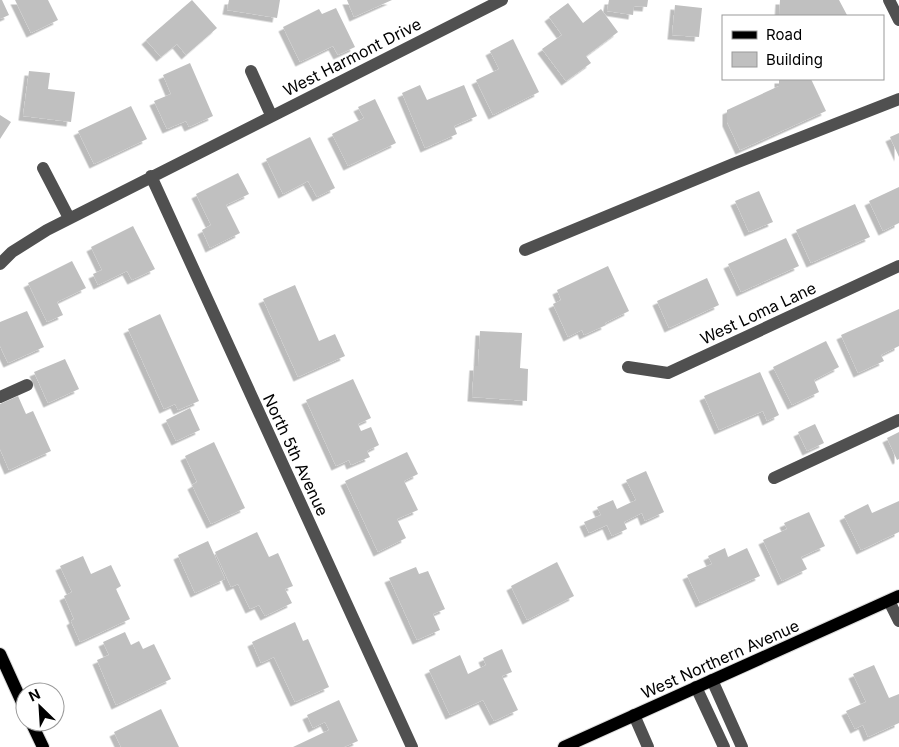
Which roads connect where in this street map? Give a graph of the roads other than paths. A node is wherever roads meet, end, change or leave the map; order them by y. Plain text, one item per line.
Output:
1 (502, 0) edge
2 (889, 0) edge
3 (899, 20) edge
4 (251, 71) dead end
5 (899, 99) edge
6 (271, 116) junction
7 (43, 168) dead end
8 (151, 176) junction
9 (69, 218) junction
10 (525, 250) dead end
11 (0, 264) edge
12 (899, 266) edge
13 (628, 367) dead end
14 (27, 385) dead end
15 (0, 397) edge
16 (899, 420) edge
17 (774, 478) dead end
18 (894, 598) edge
19 (899, 621) edge
20 (1, 658) edge
21 (712, 680) junction
22 (696, 687) junction
23 (15, 688) edge
24 (634, 716) junction
25 (35, 732) edge
26 (42, 747) edge
27 (412, 747) edge
28 (564, 747) edge
29 (648, 747) edge
30 (724, 747) edge
31 (742, 747) edge

1 - 6 street, West Harmont Drive
2 - 3 street
4 - 6 street, West Harmont Drive
5 - 10 street
6 - 8 street, West Harmont Drive
7 - 9 street
8 - 9 street, West Harmont Drive
8 - 27 street, North 5th Avenue
9 - 11 street, West Harmont Drive
12 - 13 street, West Loma Lane
14 - 15 street
16 - 17 street
18 - 19 street, West Northern Avenue
18 - 21 main road, West Northern Avenue
20 - 23 main road
21 - 22 main road, West Northern Avenue
21 - 31 street
22 - 24 main road, West Northern Avenue
22 - 30 street
24 - 28 main road, West Northern Avenue
24 - 29 street
25 - 26 main road

